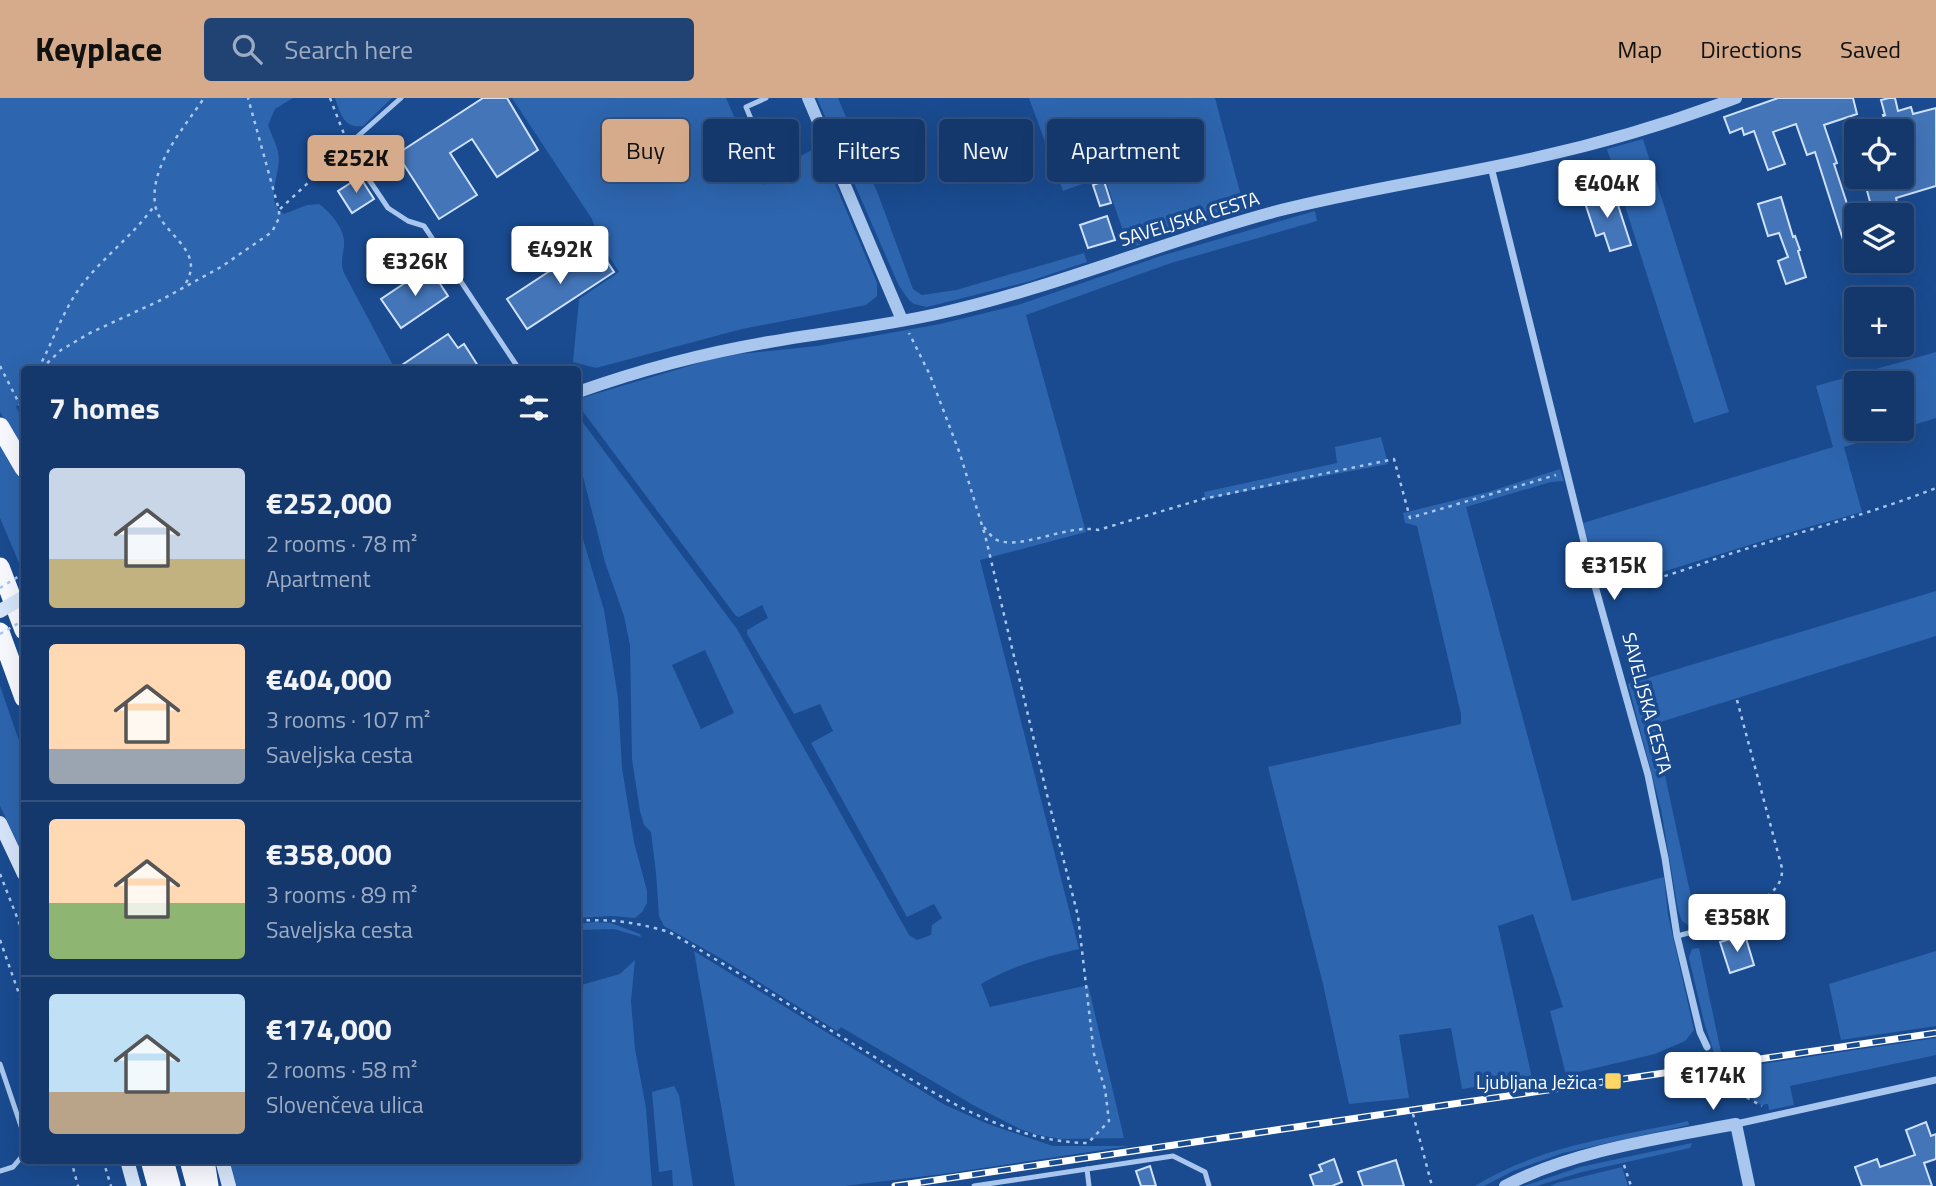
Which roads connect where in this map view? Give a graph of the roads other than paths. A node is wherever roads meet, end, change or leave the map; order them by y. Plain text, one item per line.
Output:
1 (401, 98) edge
2 (766, 98) edge
3 (808, 98) edge
4 (1736, 98) edge
5 (751, 119) edge
6 (1491, 167) junction
7 (902, 320) junction
8 (517, 366) edge
9 (581, 392) edge
10 (0, 427) edge
11 (21, 463) edge
12 (0, 567) edge
13 (21, 599) edge
14 (0, 611) edge
15 (21, 622) edge
16 (0, 633) edge
17 (21, 690) edge
18 (0, 823) edge
19 (21, 868) edge
20 (1754, 905) road end
21 (1677, 936) junction
22 (1706, 1047) road end
23 (0, 1064) edge
24 (1936, 1080) edge
25 (1736, 1124) junction
26 (21, 1126) edge
27 (21, 1156) edge
28 (128, 1164) edge
29 (151, 1164) edge
30 (165, 1164) edge
31 (190, 1164) edge
32 (206, 1164) edge
33 (223, 1164) edge
34 (1087, 1169) junction
35 (0, 1171) edge
36 (134, 1186) edge
37 (157, 1186) edge
38 (171, 1186) edge
39 (196, 1186) edge
40 (209, 1186) edge
41 (229, 1186) edge
42 (974, 1186) edge
43 (1089, 1186) edge
44 (1209, 1186) edge
45 (1504, 1186) edge
46 (1749, 1186) edge

1 - 8 lane
2 - 5 lane
3 - 7 street
4 - 6 street, SAVELJSKA CESTA
6 - 7 street, SAVELJSKA CESTA
6 - 21 street, SAVELJSKA CESTA
7 - 9 street, SAVELJSKA CESTA
10 - 11 highway
12 - 15 highway
13 - 14 main road, bridge
16 - 17 highway
18 - 19 main road
20 - 21 lane
21 - 22 street, SAVELJSKA CESTA
23 - 26 lane
24 - 25 street
25 - 45 street
25 - 46 street
27 - 35 lane
28 - 36 main road
29 - 37 highway
30 - 38 highway
31 - 39 highway
32 - 40 highway
33 - 41 main road
34 - 42 lane
34 - 43 lane
34 - 44 lane

